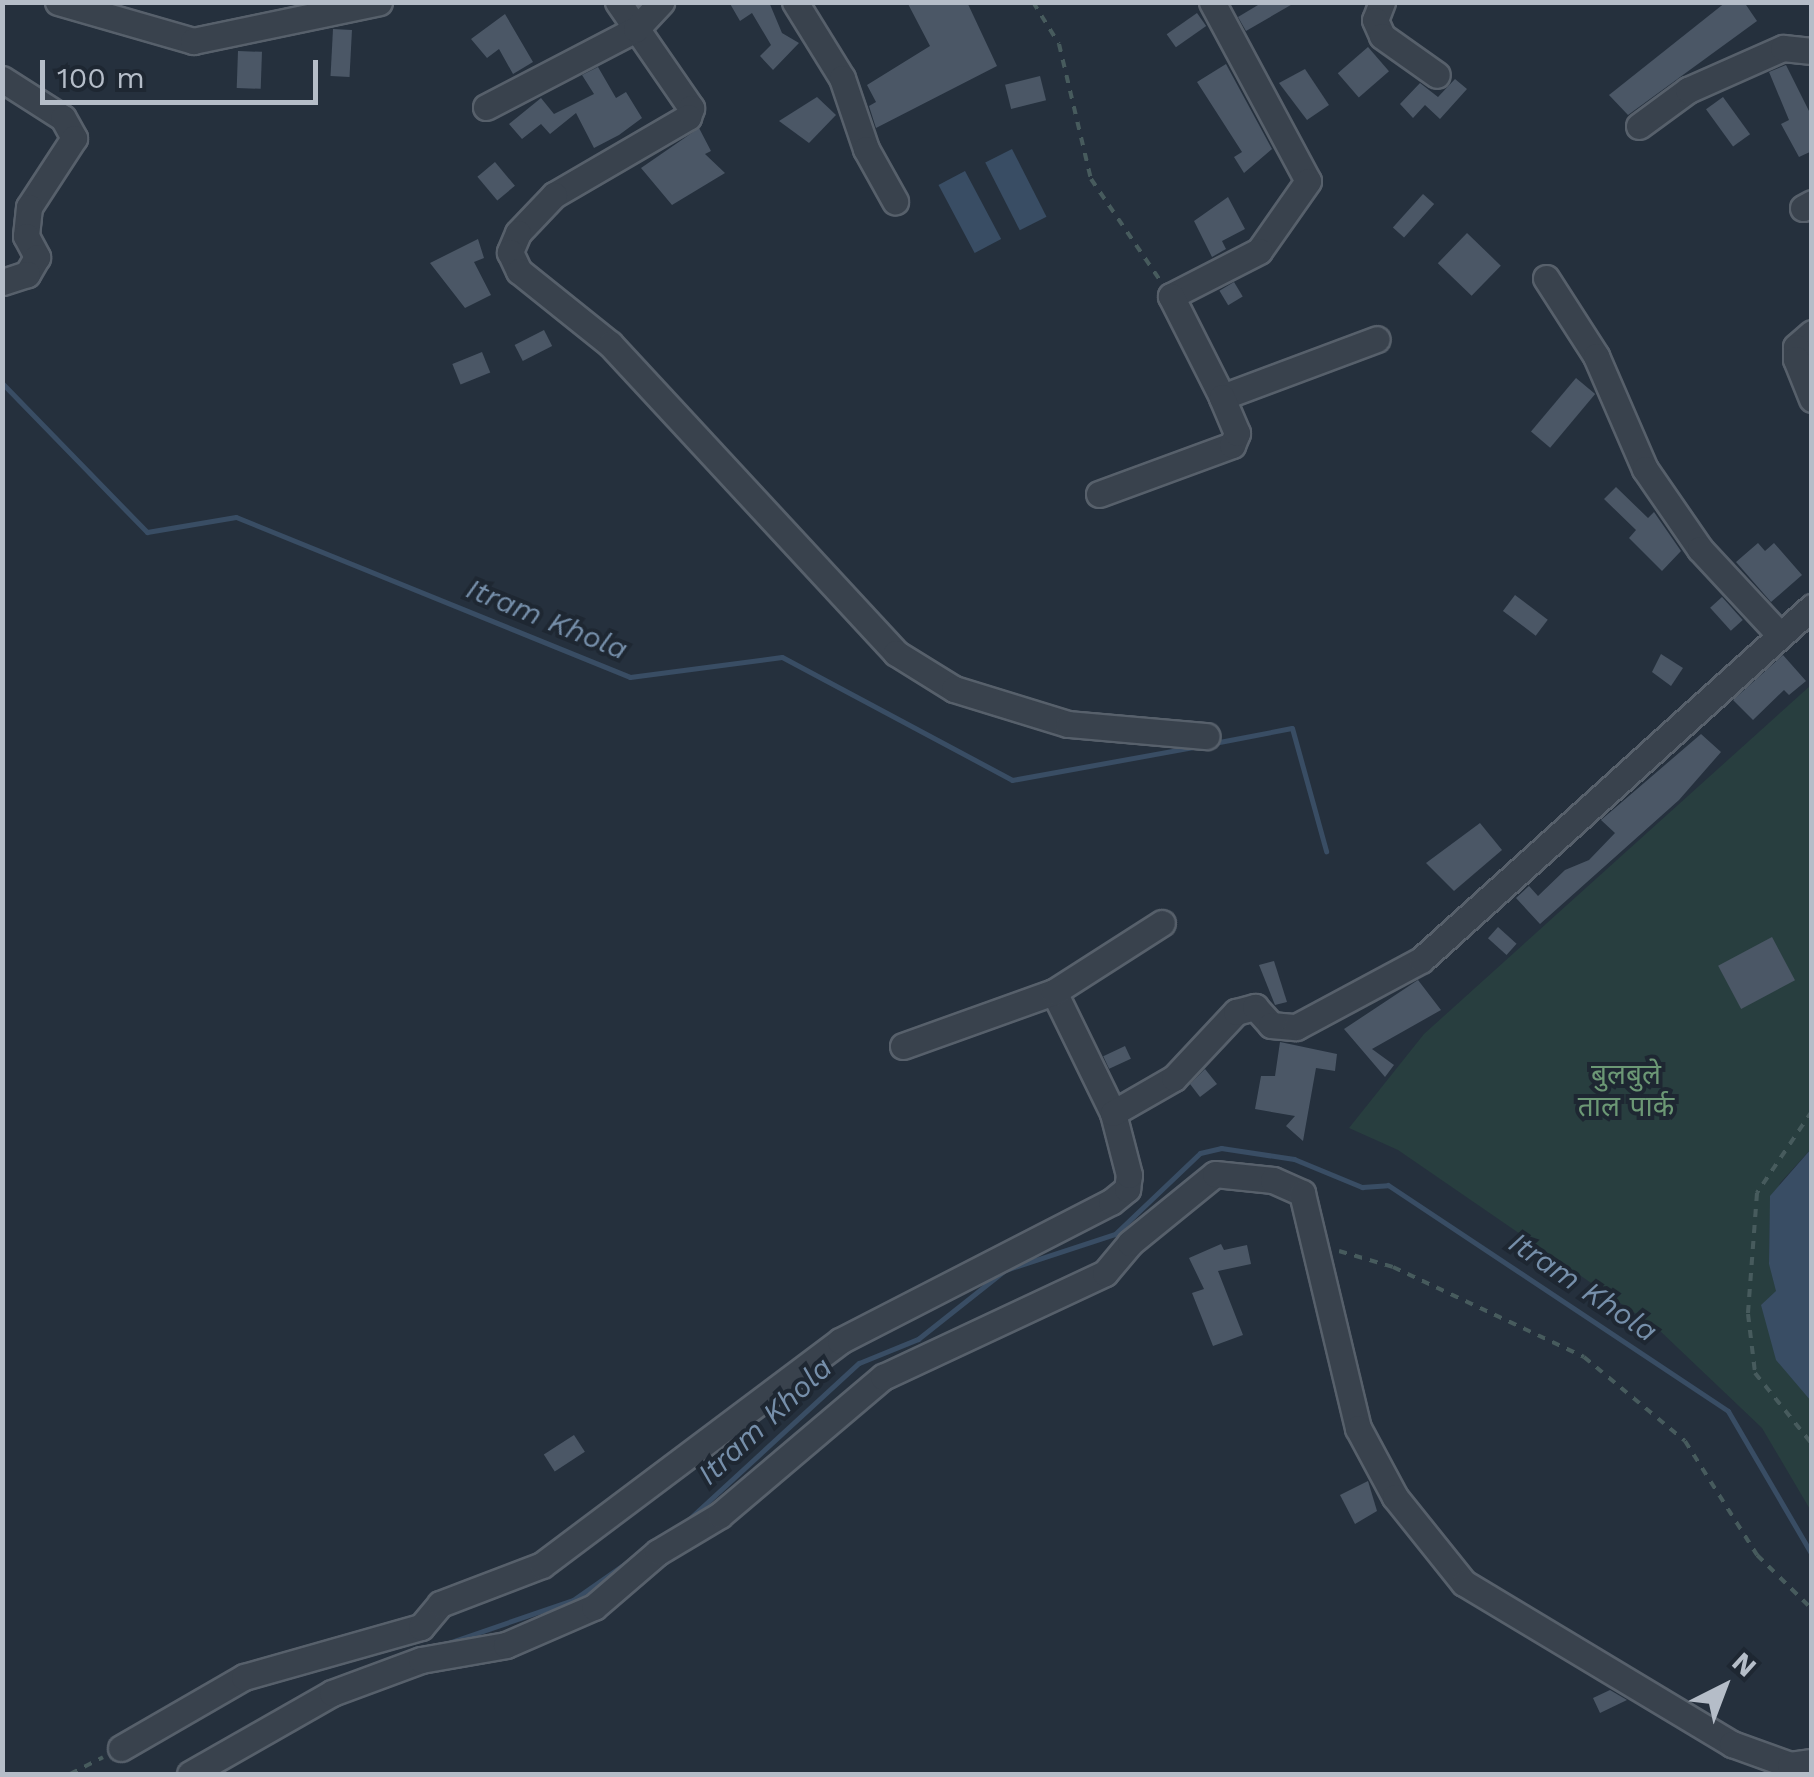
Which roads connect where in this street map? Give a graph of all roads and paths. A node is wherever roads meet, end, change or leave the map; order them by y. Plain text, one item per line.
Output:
1 (58, 2) edge
2 (379, 2) edge
3 (618, 2) edge
4 (662, 2) edge
5 (796, 2) edge
6 (1033, 2) edge
7 (1212, 2) edge
8 (1382, 2) edge
9 (636, 29) junction
10 (1812, 51) edge
11 (1436, 75) dead end
12 (2, 79) edge
13 (486, 108) dead end
14 (1639, 126) dead end
15 (895, 201) dead end
16 (1546, 278) dead end
17 (2, 282) edge
18 (1172, 296) junction
19 (1812, 333) edge
20 (1377, 339) dead end
21 (1222, 397) junction
22 (1812, 398) edge
23 (1098, 494) dead end
24 (1812, 606) edge
25 (1779, 634) junction
26 (1206, 736) dead end
27 (1162, 924) dead end
28 (1054, 992) junction
29 (903, 1046) dead end
30 (1812, 1111) edge
31 (1114, 1113) junction
32 (1316, 1245) junction
33 (1812, 1444) edge
34 (1812, 1609) edge
35 (121, 1748) joint
36 (1812, 1762) edge
37 (70, 1774) edge
38 (190, 1774) edge

1 - 2 street
3 - 9 street
4 - 9 street
5 - 15 street
6 - 18 path
7 - 18 street
8 - 11 street
9 - 13 street
9 - 26 street
10 - 14 street
12 - 17 street
16 - 25 street
18 - 21 street
19 - 22 street
20 - 21 street
21 - 23 street
24 - 25 street
25 - 31 street
27 - 28 street
28 - 29 street
28 - 31 street
30 - 33 path
31 - 35 street
32 - 34 path
32 - 36 street
32 - 38 street
35 - 37 path

